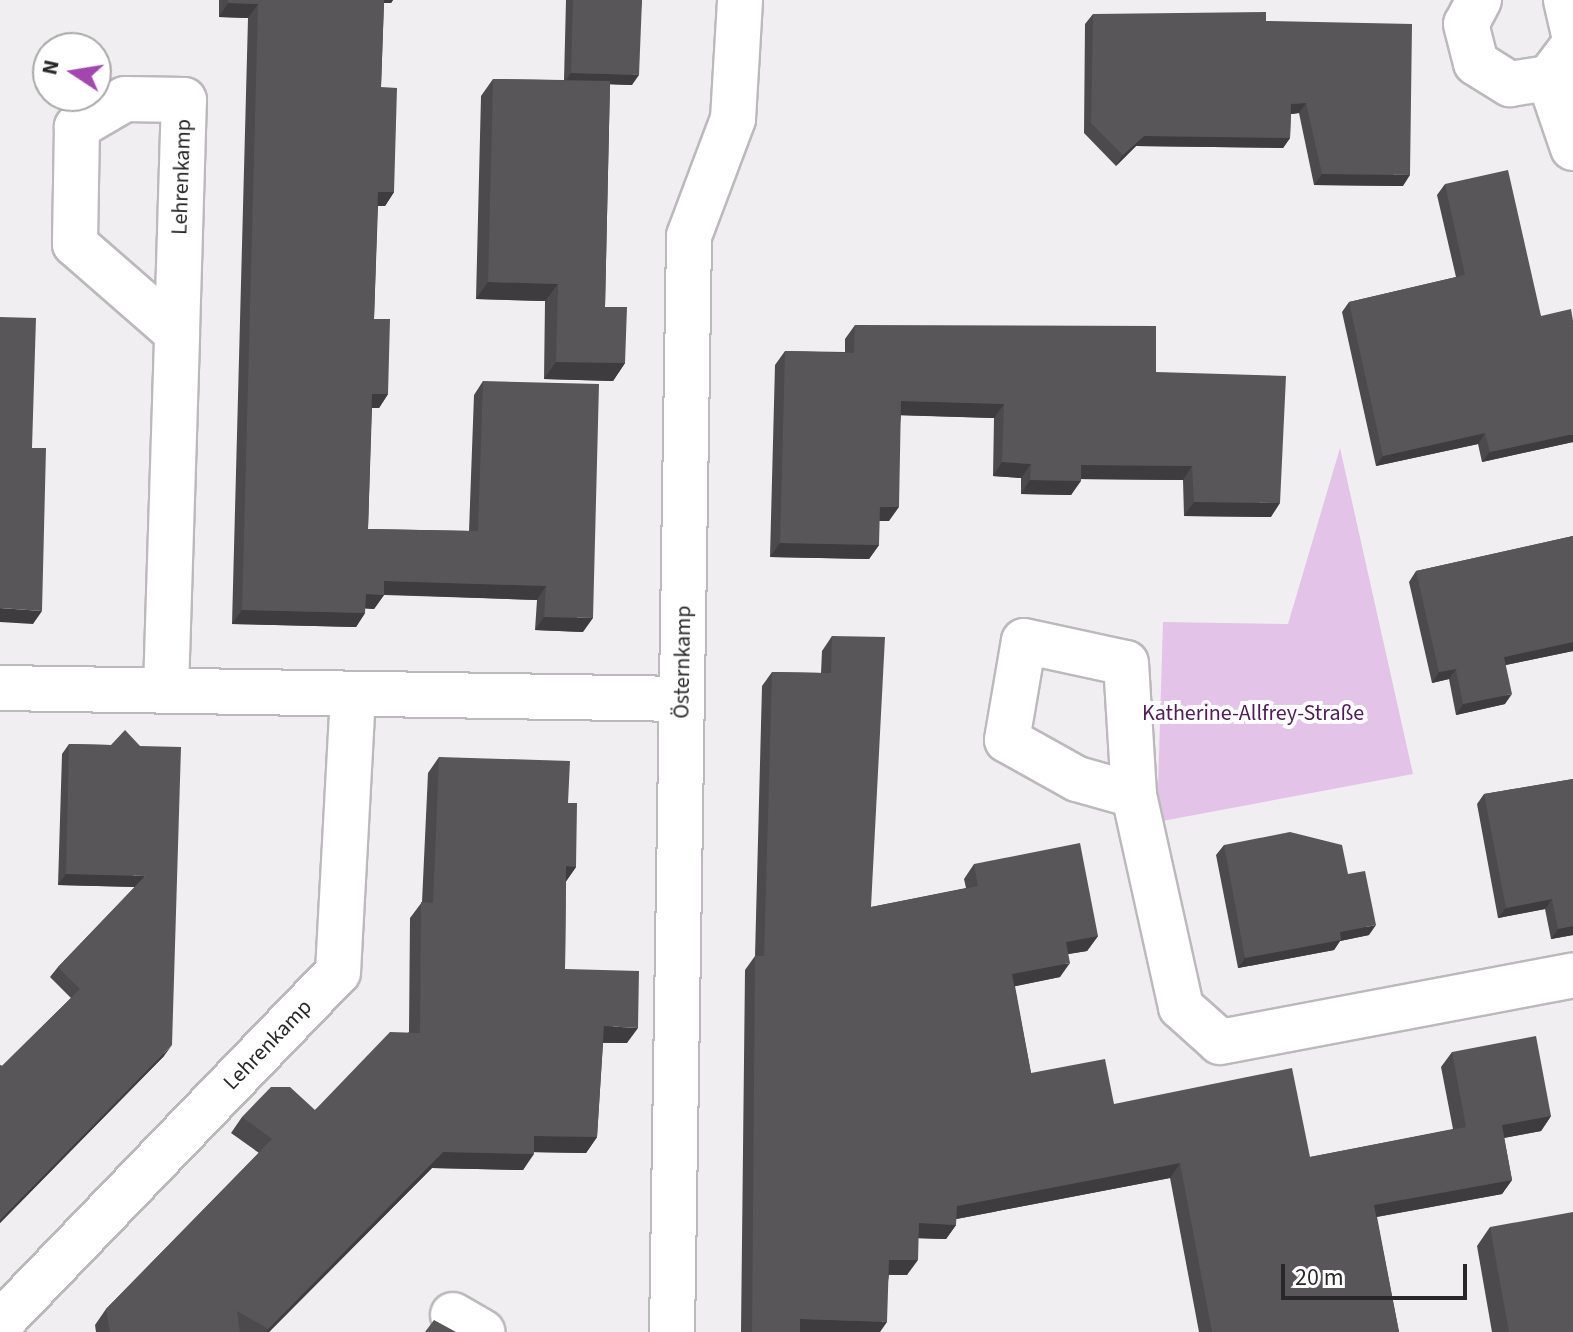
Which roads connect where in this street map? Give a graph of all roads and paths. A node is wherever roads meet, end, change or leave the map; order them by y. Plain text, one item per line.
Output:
1 (740, 0) edge
2 (1479, 0) edge
3 (1566, 0) edge
4 (1573, 30) edge
5 (1561, 62) edge
6 (1573, 148) edge
7 (177, 333) junction
8 (0, 688) edge
9 (166, 689) junction
10 (353, 698) junction
11 (682, 699) junction
12 (1134, 795) dead end
13 (1573, 975) edge
14 (9, 1319) edge
15 (672, 1332) edge

1 - 11 street, Östernkamp
2 - 5 street
3 - 4 street
5 - 6 street
7 - 7 street, Lehrenkamp
7 - 9 street, Lehrenkamp
8 - 9 street
9 - 10 street
10 - 11 street
10 - 14 street, Lehrenkamp
11 - 15 street, Östernkamp
12 - 13 street

